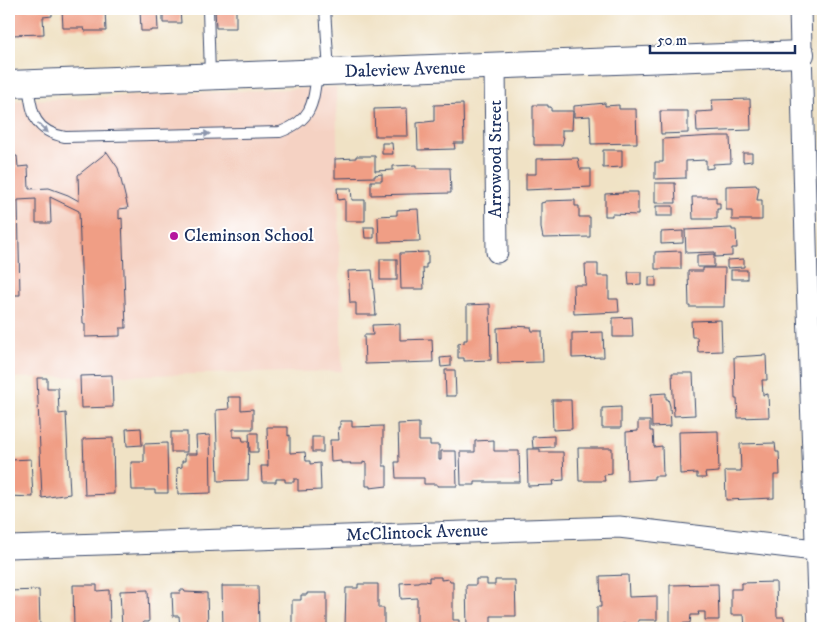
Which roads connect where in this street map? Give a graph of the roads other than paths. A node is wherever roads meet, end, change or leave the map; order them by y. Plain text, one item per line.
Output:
1 (208, 9) edge
2 (325, 9) edge
3 (800, 9) edge
4 (801, 54) junction
5 (496, 67) junction
6 (323, 73) junction
7 (210, 77) junction
8 (14, 82) edge
9 (497, 252) dead end
10 (815, 280) edge
11 (9, 546) edge
12 (820, 551) edge
13 (819, 628) edge

1 - 7 lane
2 - 6 lane
3 - 4 street
4 - 5 street, Daleview Avenue
4 - 10 street
5 - 6 street, Daleview Avenue
5 - 9 street, Arrowood Street
6 - 7 street, Daleview Avenue
8 -> 6 lane
7 - 8 street, Daleview Avenue
10 - 12 street
11 - 12 street, McClintock Avenue
12 - 13 street

